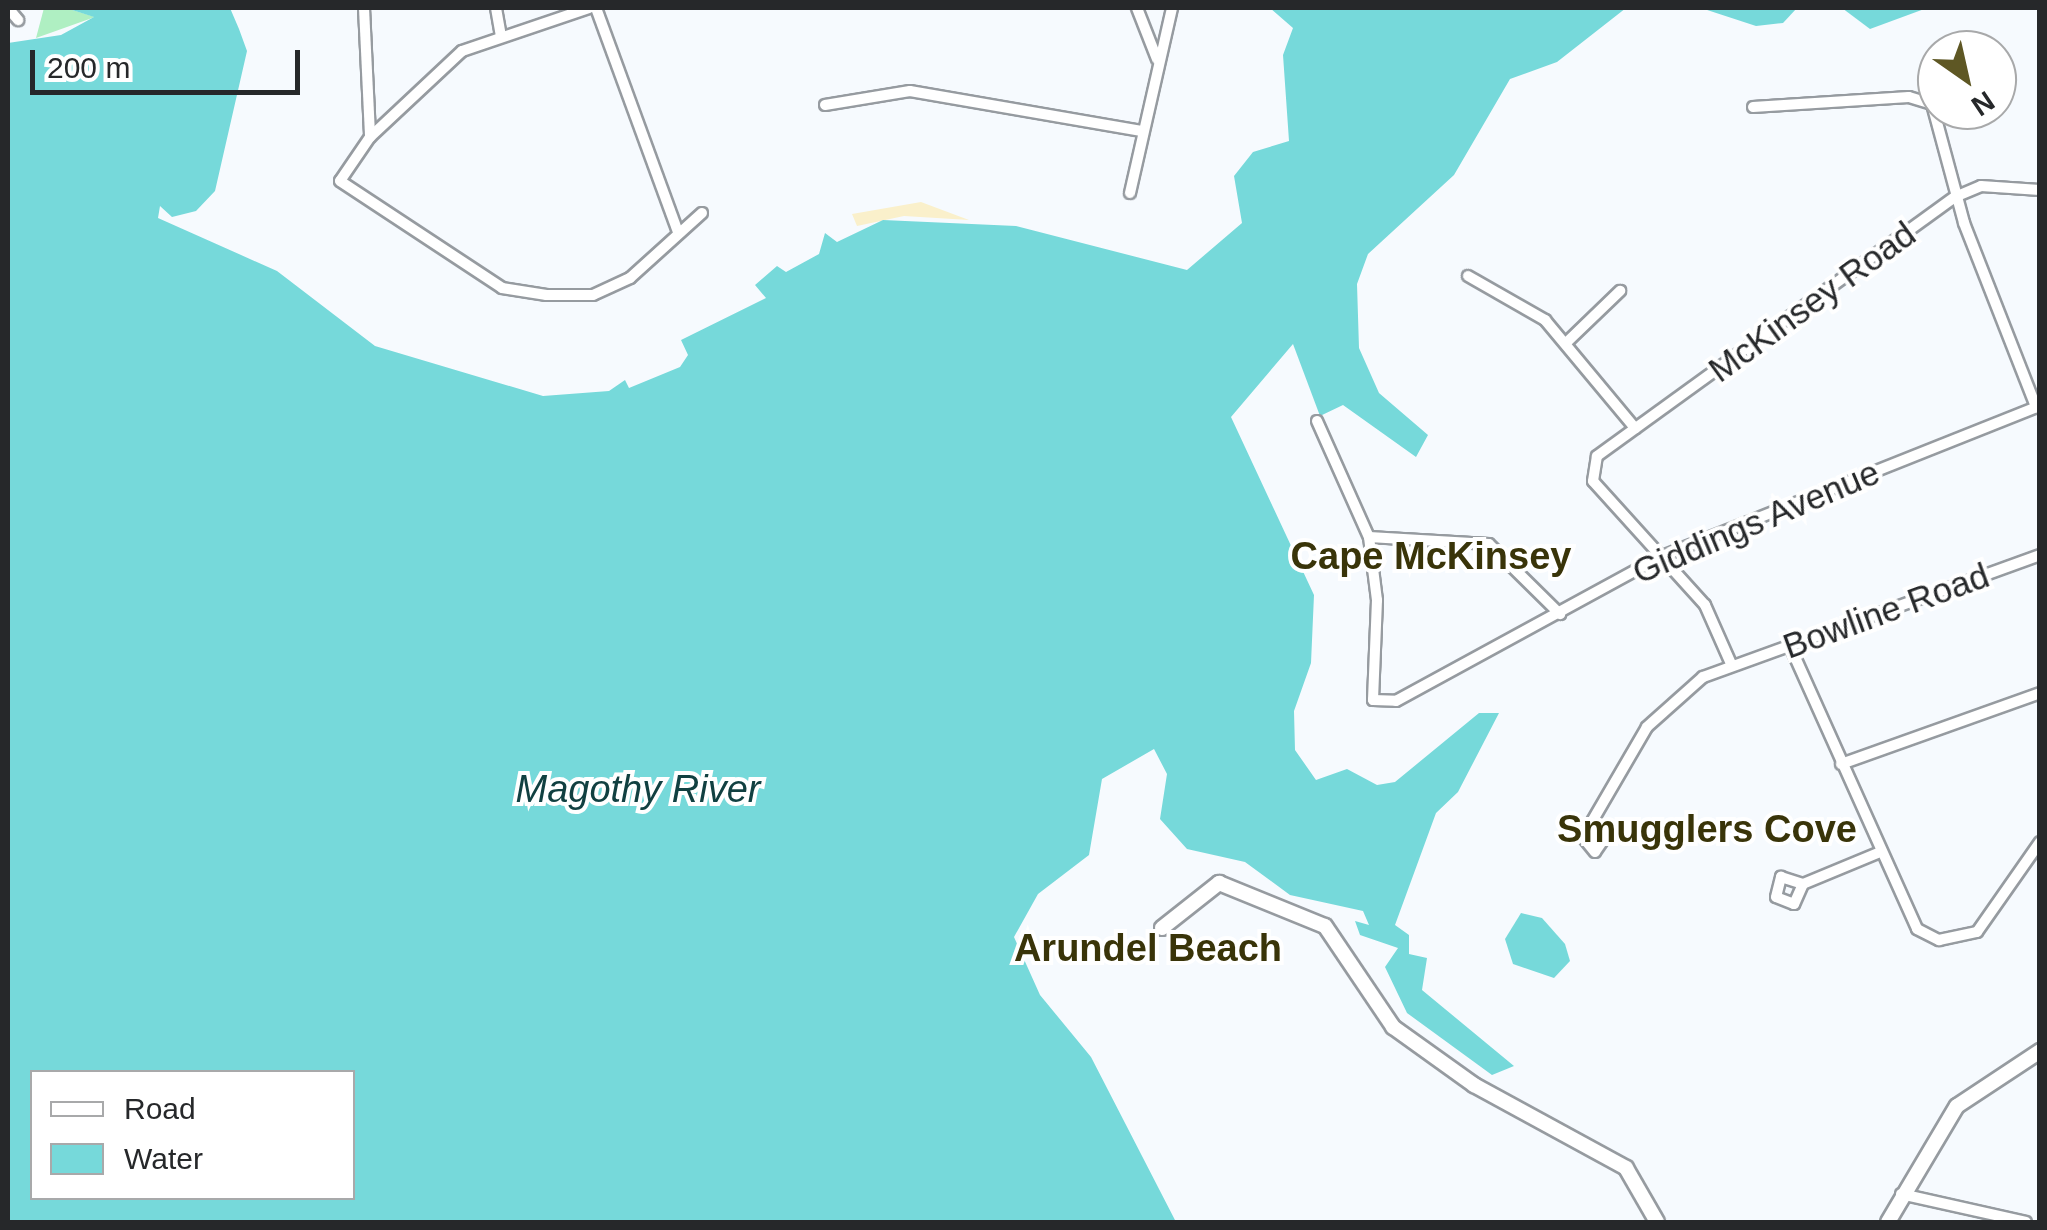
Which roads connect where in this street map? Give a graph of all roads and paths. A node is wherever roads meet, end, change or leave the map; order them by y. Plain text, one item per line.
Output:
1 (8, 8) edge
2 (364, 8) edge
3 (496, 8) edge
4 (593, 8) edge
5 (1137, 8) edge
6 (1172, 8) edge
7 (18, 20) dead end
8 (501, 36) junction
9 (1158, 60) junction
10 (826, 105) dead end
11 (1754, 107) dead end
12 (1142, 132) junction
13 (370, 137) junction
14 (2040, 190) edge
15 (1130, 193) dead end
16 (1955, 197) junction
17 (702, 213) dead end
18 (678, 232) junction
19 (1468, 276) dead end
20 (1620, 291) dead end
21 (1567, 342) junction
22 (2038, 407) edge
23 (1316, 421) dead end
24 (1636, 428) junction
25 (1369, 538) junction
26 (2040, 556) edge
27 (1660, 557) junction
28 (1560, 614) junction
29 (1790, 646) junction
30 (1732, 666) junction
31 (2040, 694) edge
32 (1841, 764) junction
33 (1594, 828) dead end
34 (2040, 842) edge
35 (1878, 853) junction
36 (1802, 884) dead end
37 (1162, 928) dead end
38 (2040, 1050) edge
39 (1899, 1193) junction
40 (1657, 1222) edge
41 (1888, 1222) edge
42 (2026, 1222) edge

1 - 7 street
2 - 13 street
3 - 8 street
4 - 8 street
4 - 18 street
5 - 9 street
6 - 9 street
8 - 13 street
9 - 12 street
10 - 12 street
11 - 16 street
12 - 15 street
13 - 18 street
14 - 16 street, McKinsey Road
16 - 22 street
16 - 24 street, McKinsey Road
17 - 18 street
19 - 21 street
20 - 21 street
21 - 24 street
22 - 27 street, Giddings Avenue
23 - 25 street
24 - 27 street, McKinsey Road
25 - 28 street
25 - 28 street, Giddings Avenue
26 - 29 street, Bowline Road
27 - 28 street, Giddings Avenue
27 - 30 street
29 - 30 street, Bowline Road
29 - 32 street
30 - 33 street, Bowline Road
31 - 32 street
32 - 35 street
34 - 35 street
35 - 36 street
37 - 40 street
38 - 39 street
39 - 41 street
39 - 42 street

